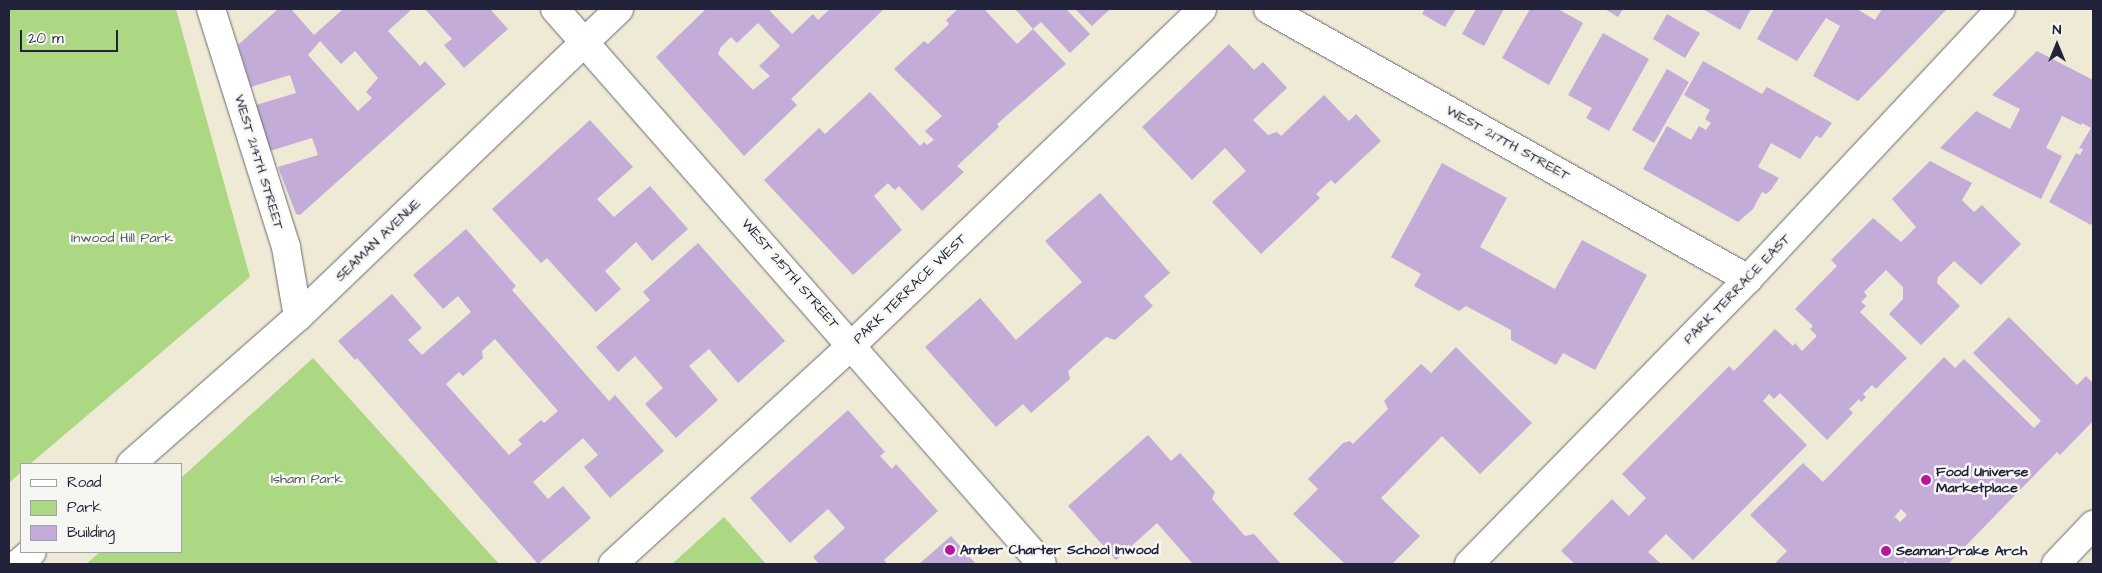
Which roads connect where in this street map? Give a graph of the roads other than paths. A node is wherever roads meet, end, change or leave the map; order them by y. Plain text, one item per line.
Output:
1 (211, 9) edge
2 (555, 9) edge
3 (619, 9) edge
4 (1202, 9) edge
5 (1268, 9) edge
6 (2000, 9) edge
7 (584, 42) junction
8 (1748, 279) junction
9 (298, 317) junction
10 (852, 344) junction
11 (132, 463) edge
12 (2093, 525) edge
13 (31, 553) edge
14 (18, 564) edge
15 (613, 564) edge
16 (1042, 564) edge
17 (1469, 564) edge
18 (2056, 564) edge

1 - 9 street, WEST 214TH STREET
2 - 7 street, WEST 215TH STREET
3 - 7 street, SEAMAN AVENUE
4 - 10 street, PARK TERRACE WEST
5 - 8 street, WEST 217TH STREET
6 - 8 street, PARK TERRACE EAST
7 - 9 street, SEAMAN AVENUE
7 - 10 street, WEST 215TH STREET
8 - 17 street, PARK TERRACE EAST
9 - 11 street, SEAMAN AVENUE
10 - 15 street, PARK TERRACE WEST
10 - 16 street, WEST 215TH STREET
12 - 18 street
13 - 14 street

